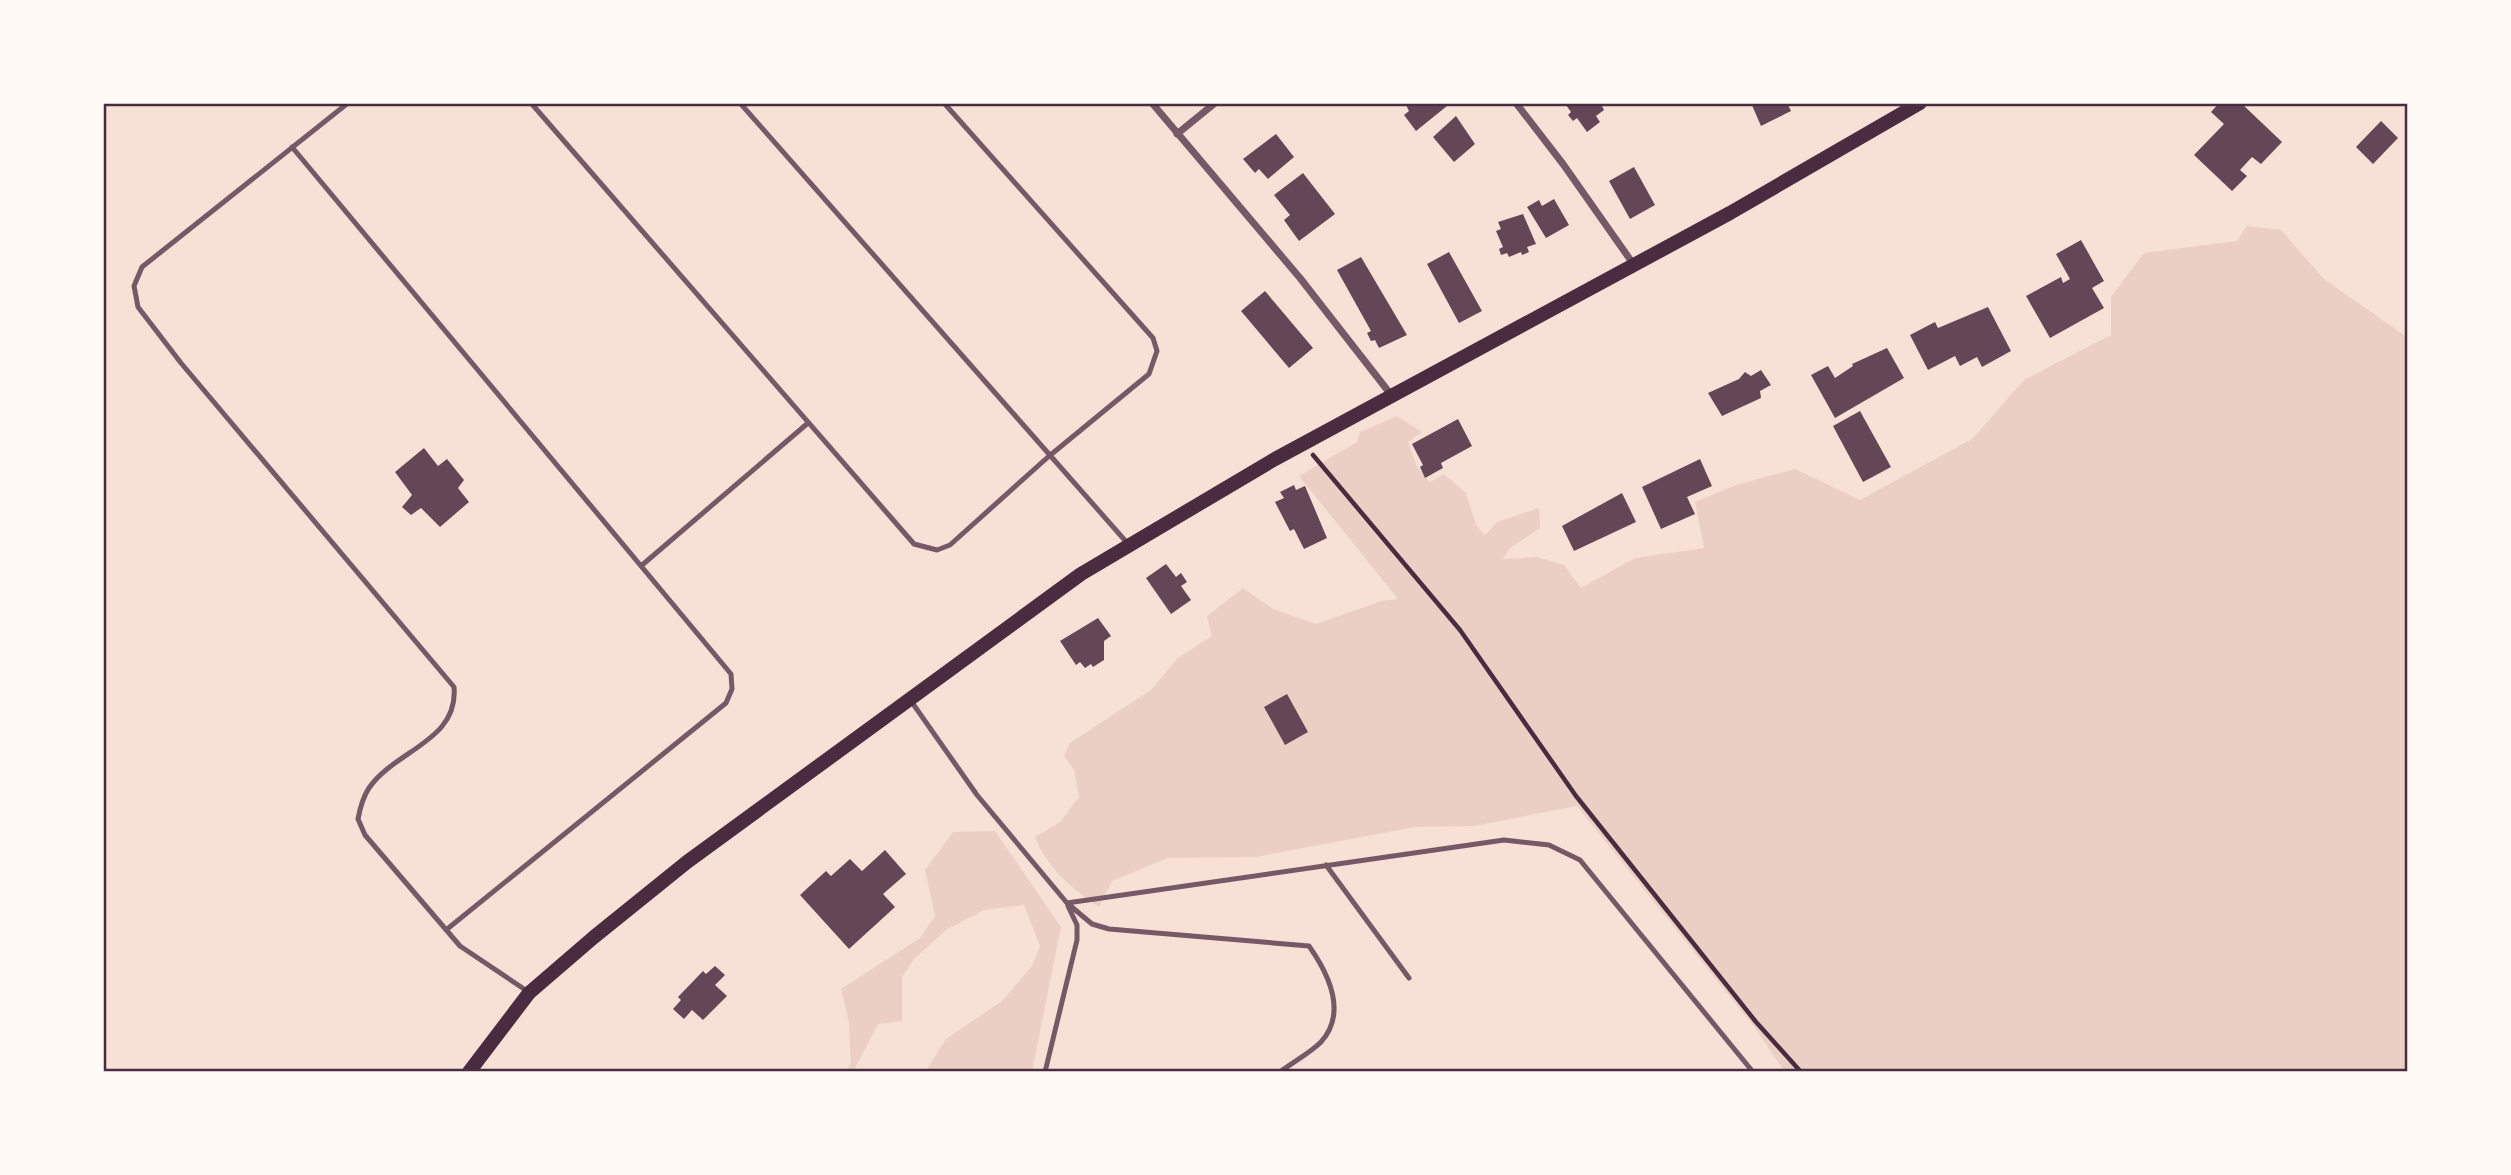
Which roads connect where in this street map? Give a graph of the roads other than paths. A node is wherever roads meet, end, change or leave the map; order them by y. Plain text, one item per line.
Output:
1 (348, 103) edge
2 (531, 103) edge
3 (740, 103) edge
4 (944, 103) edge
5 (1152, 103) edge
6 (1215, 103) edge
7 (1516, 103) edge
8 (1920, 103) edge
9 (1177, 134) junction
10 (292, 147) junction
11 (1634, 266) junction
12 (1392, 396) junction
13 (808, 423) junction
14 (1048, 457) junction
15 (1129, 545) junction
16 (641, 566) junction
17 (912, 701) junction
18 (1326, 866) junction
19 (1067, 903) junction
20 (446, 930) junction
21 (1409, 978) dead end
22 (529, 993) junction
23 (469, 1072) edge
24 (1045, 1072) edge
25 (1280, 1072) edge
26 (1753, 1072) edge

1 - 10 lane
2 - 13 lane
3 - 14 lane
4 - 14 lane
5 - 9 street
6 - 9 street
7 - 11 street
8 - 11 main road
9 - 12 street
10 - 16 lane
10 - 20 lane
11 - 12 main road
12 - 15 main road
13 - 14 lane
13 - 16 lane
14 - 15 lane
15 - 17 main road
16 - 20 lane
17 - 19 lane
17 - 22 main road
18 - 19 lane
18 - 21 lane
18 - 26 lane
19 - 24 lane
19 - 25 lane
20 - 22 lane
22 - 23 main road

